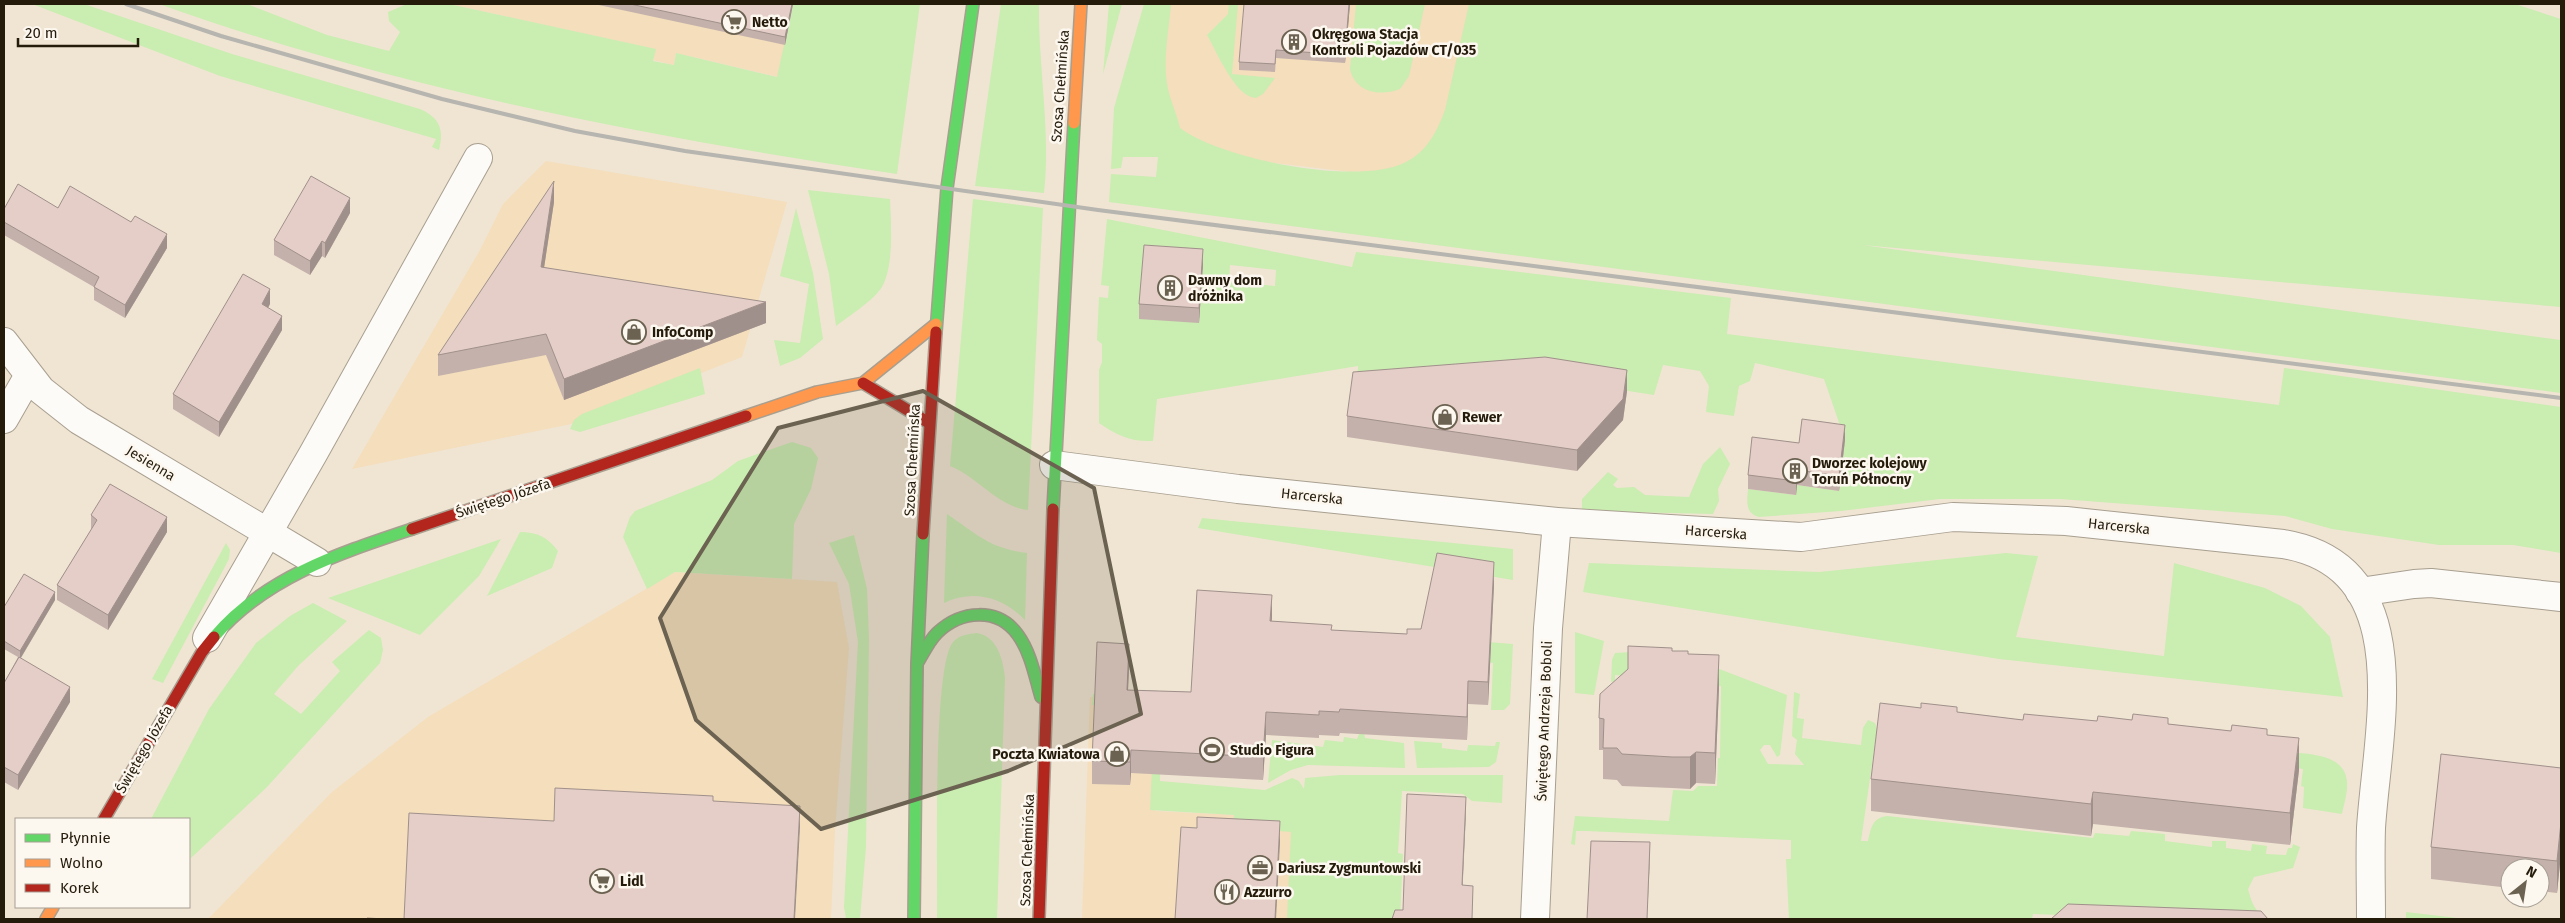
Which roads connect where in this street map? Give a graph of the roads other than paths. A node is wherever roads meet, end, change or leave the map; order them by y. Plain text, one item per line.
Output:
1 (973, 4) edge
2 (1081, 4) edge
3 (478, 158) dead end
4 (936, 324) junction
5 (4, 342) edge
6 (28, 377) junction
7 (863, 383) junction
8 (4, 419) edge
9 (929, 423) junction
10 (1054, 465) junction
11 (1557, 522) junction
12 (268, 532) junction
13 (317, 562) junction
14 (2360, 592) junction
15 (2561, 597) edge
16 (917, 664) junction
17 (184, 679) junction
18 (1047, 712) junction
19 (105, 818) edge
20 (52, 908) edge
21 (46, 919) edge
22 (914, 919) edge
23 (1040, 919) edge
24 (1535, 919) edge
25 (2371, 919) edge

1 - 4 main road, Szosa Chełmińska
2 - 10 main road, Szosa Chełmińska
3 - 12 street, Świętego Józefa
4 - 7 main road, Świętego Józefa
4 - 9 main road, Szosa Chełmińska
5 - 6 street, Jesienna
6 - 8 street
6 - 12 street, Jesienna
7 - 9 main road
7 - 13 main road, Świętego Józefa
9 - 16 main road, Szosa Chełmińska
10 - 11 street, Harcerska
10 - 18 main road, Szosa Chełmińska
11 - 14 street, Harcerska
11 - 24 street, Świętego Andrzeja Boboli
12 - 13 street, Jesienna
12 - 17 street, Świętego Józefa
13 - 17 main road, Świętego Józefa
14 - 15 street
14 - 25 street, Harcerska
16 - 18 main road
16 - 22 main road, Szosa Chełmińska
17 - 19 main road, Świętego Józefa
18 - 23 main road, Szosa Chełmińska
20 - 21 main road

